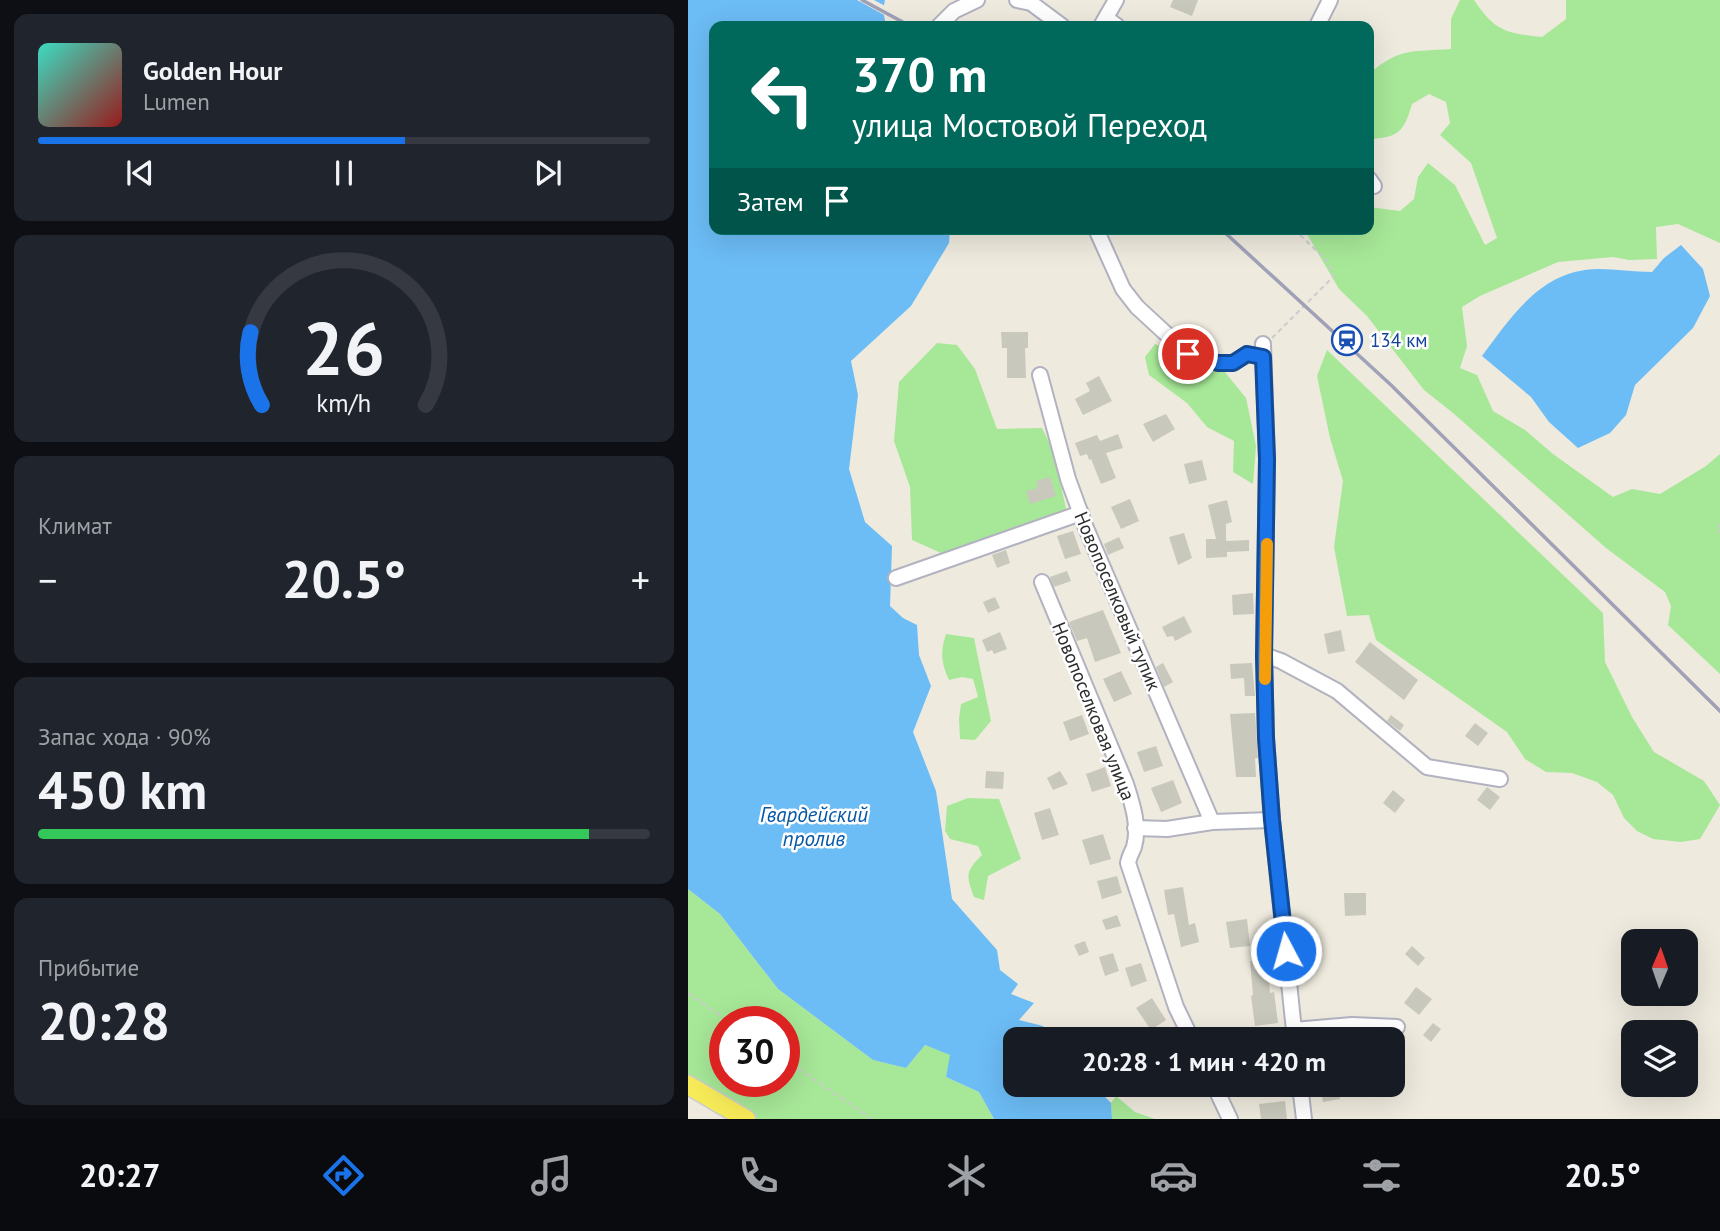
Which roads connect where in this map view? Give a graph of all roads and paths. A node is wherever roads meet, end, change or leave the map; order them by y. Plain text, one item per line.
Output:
1 (977, 0) edge
2 (1017, 0) edge
3 (1116, 0) edge
4 (1330, 0) edge
5 (944, 21) edge
6 (1055, 21) edge
7 (1109, 21) edge
8 (1320, 21) edge
9 (1099, 235) edge
10 (1300, 235) edge
11 (1263, 350) junction
12 (1040, 375) dead end
13 (1081, 513) junction
14 (1720, 523) edge
15 (1720, 533) edge
16 (896, 578) dead end
17 (1042, 582) dead end
18 (1264, 656) junction
19 (1500, 779) dead end
20 (1272, 820) junction
21 (1212, 822) junction
22 (1135, 828) junction
23 (689, 995) edge
24 (709, 1008) edge
25 (1185, 1027) edge
26 (1294, 1027) edge
27 (1341, 1027) edge
28 (1397, 1027) dead end
29 (800, 1070) edge
30 (688, 1085) edge
31 (1220, 1097) edge
32 (1301, 1097) edge
33 (746, 1119) edge
34 (872, 1119) edge
35 (1230, 1119) edge
36 (1304, 1119) edge

1 - 5 street
2 - 6 street
3 - 7 street
4 - 8 street
9 - 11 street
10 - 11 path
11 - 18 street
12 - 13 street, Новопоселковый тупик
13 - 16 street
13 - 21 street, Новопоселковый тупик
14 - 15 path
17 - 22 street, Новопоселковая улица
18 - 19 street
18 - 20 street
20 - 21 street
20 - 26 street
21 - 22 street
22 - 25 street, Новопоселковая улица
23 - 24 path
27 - 28 street
29 - 34 path
30 - 33 main road
31 - 35 street
32 - 36 street

